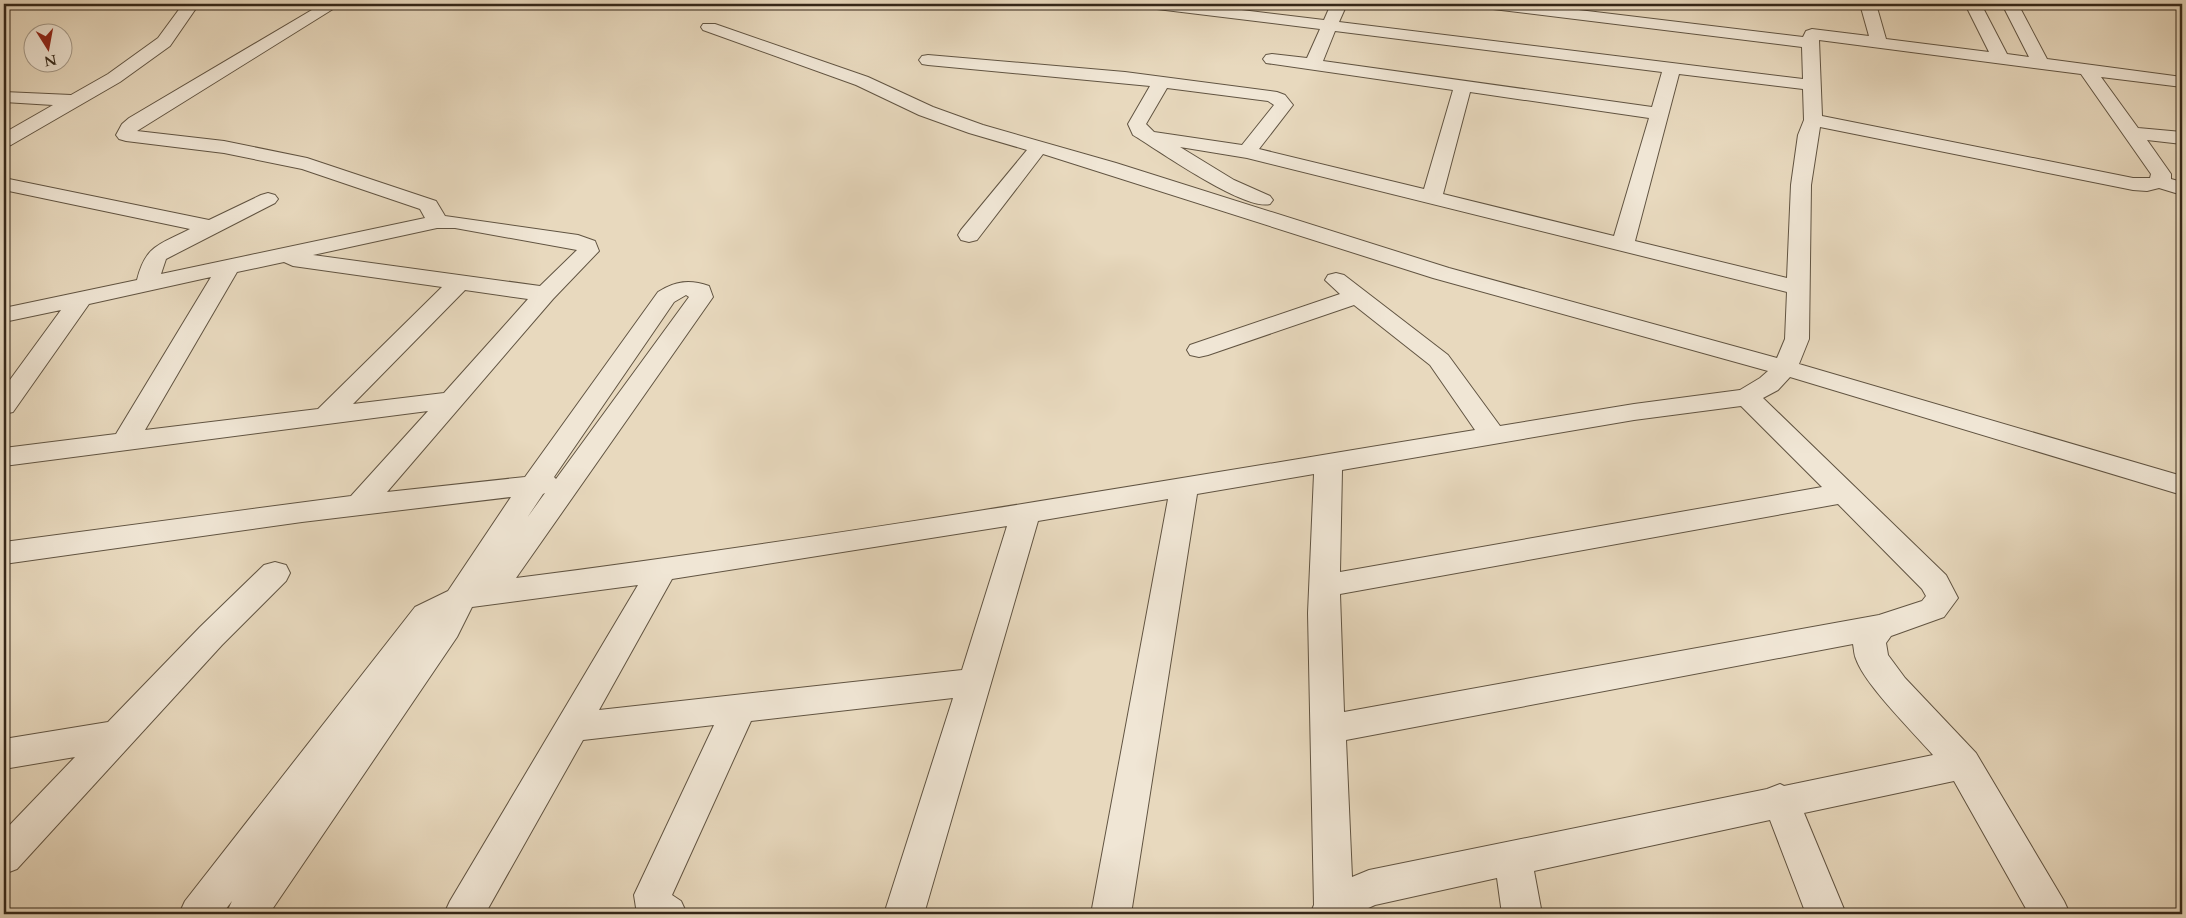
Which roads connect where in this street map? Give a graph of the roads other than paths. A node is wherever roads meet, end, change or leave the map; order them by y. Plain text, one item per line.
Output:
1 (191, 4) edge
2 (334, 4) edge
3 (1156, 4) edge
4 (1339, 4) edge
5 (1493, 4) edge
6 (1560, 4) edge
7 (1849, 4) edge
8 (1973, 4) edge
9 (2010, 4) edge
10 (1868, 5) edge
11 (1602, 13) junction
12 (1329, 25) junction
13 (709, 27) dead end
14 (1811, 38) junction
15 (1880, 42) junction
16 (2001, 58) junction
17 (1272, 59) dead end
18 (928, 60) dead end
19 (2040, 64) junction
20 (1318, 65) junction
21 (1672, 68) junction
22 (2087, 70) junction
23 (1161, 82) junction
24 (2182, 82) edge
25 (1812, 85) junction
26 (1463, 87) junction
27 (4, 97) edge
28 (74, 101) junction
29 (1659, 114) junction
30 (1813, 120) junction
31 (2132, 132) junction
32 (1146, 136) junction
33 (2182, 138) edge
34 (4, 141) edge
35 (1039, 147) junction
36 (1247, 152) junction
37 (2160, 182) junction
38 (4, 184) edge
39 (2182, 189) edge
40 (1432, 197) junction
41 (268, 199) dead end
42 (437, 222) junction
43 (210, 227) junction
44 (969, 235) dead end
45 (1623, 243) junction
46 (274, 256) junction
47 (1404, 262) junction
48 (229, 266) junction
49 (1336, 280) dead end
50 (461, 281) junction
51 (146, 284) junction
52 (1800, 288) junction
53 (545, 294) junction
54 (1358, 296) junction
55 (81, 298) junction
56 (4, 315) edge
57 (1199, 350) dead end
58 (1785, 368) junction
59 (1747, 397) junction
60 (452, 400) junction
61 (4, 406) edge
62 (325, 417) junction
63 (1493, 435) junction
64 (125, 442) junction
65 (4, 458) edge
66 (1328, 463) junction
67 (569, 482) junction
68 (534, 485) junction
69 (1184, 486) junction
70 (2182, 486) edge
71 (1844, 493) junction
72 (360, 506) junction
73 (1026, 513) junction
74 (4, 553) edge
75 (663, 569) junction
76 (274, 573) dead end
77 (1324, 586) junction
78 (474, 596) junction
79 (1880, 627) junction
80 (974, 682) junction
81 (739, 709) junction
82 (572, 727) junction
83 (1328, 729) junction
84 (118, 735) junction
85 (4, 754) edge
86 (1963, 764) junction
87 (1780, 800) junction
88 (4, 857) edge
89 (1513, 857) junction
90 (1332, 910) edge
91 (199, 914) edge
92 (246, 914) edge
93 (464, 914) edge
94 (667, 914) edge
95 (904, 914) edge
96 (1111, 914) edge
97 (1522, 914) edge
98 (1826, 914) edge
99 (2052, 914) edge

1 - 28 street
2 - 42 street
3 - 12 street
4 - 12 street
5 - 11 street
6 - 11 street
7 - 10 street
8 - 16 street
9 - 19 street
10 - 15 street
11 - 14 street
12 - 20 street
12 - 21 street
13 - 35 street
14 - 15 street
14 - 25 street
15 - 16 street
16 - 19 street
17 - 20 street
18 - 23 street
19 - 22 street
20 - 26 street
21 - 25 street
21 - 29 street
22 - 24 street
22 - 31 street
23 - 32 street
23 - 36 street
25 - 30 street
26 - 29 street
26 - 40 street
27 - 28 street
28 - 34 street
29 - 45 street
30 - 37 street
30 - 52 street
31 - 33 street
31 - 37 street
32 - 36 street
32 - 47 street
35 - 44 street
35 - 47 street
36 - 40 street
37 - 39 street
38 - 43 street
40 - 45 street
41 - 43 street
42 - 46 street
42 - 53 street
43 - 51 street
45 - 52 street
46 - 48 street
46 - 50 street
47 - 58 street
48 - 51 street
48 - 64 street
49 - 54 street
50 - 53 street
50 - 62 street
51 - 55 street
52 - 58 street
53 - 60 street
54 - 57 street
54 - 63 street
55 - 56 street
55 - 61 street
58 - 59 street
58 - 70 street
59 - 63 street
59 - 71 street
60 - 62 street
60 - 72 street
62 - 64 street
63 - 66 street
64 - 65 street
66 - 69 street
66 - 77 street
67 - 68 street
67 - 68 street
67 - 78 street
68 - 72 street
68 - 78 street
69 - 73 street
69 - 96 street
71 - 77 street
71 - 79 street
72 - 74 street
73 - 75 street
73 - 80 street
75 - 78 street
75 - 82 street
76 - 84 street
77 - 83 street
78 - 91 street
78 - 92 street
79 - 83 street
79 - 86 street
80 - 81 street
80 - 95 street
81 - 82 street
81 - 94 street
82 - 93 street
83 - 90 street
84 - 85 street
84 - 88 street
86 - 87 street
86 - 99 street
87 - 89 street
87 - 98 street
89 - 90 street
89 - 97 street

